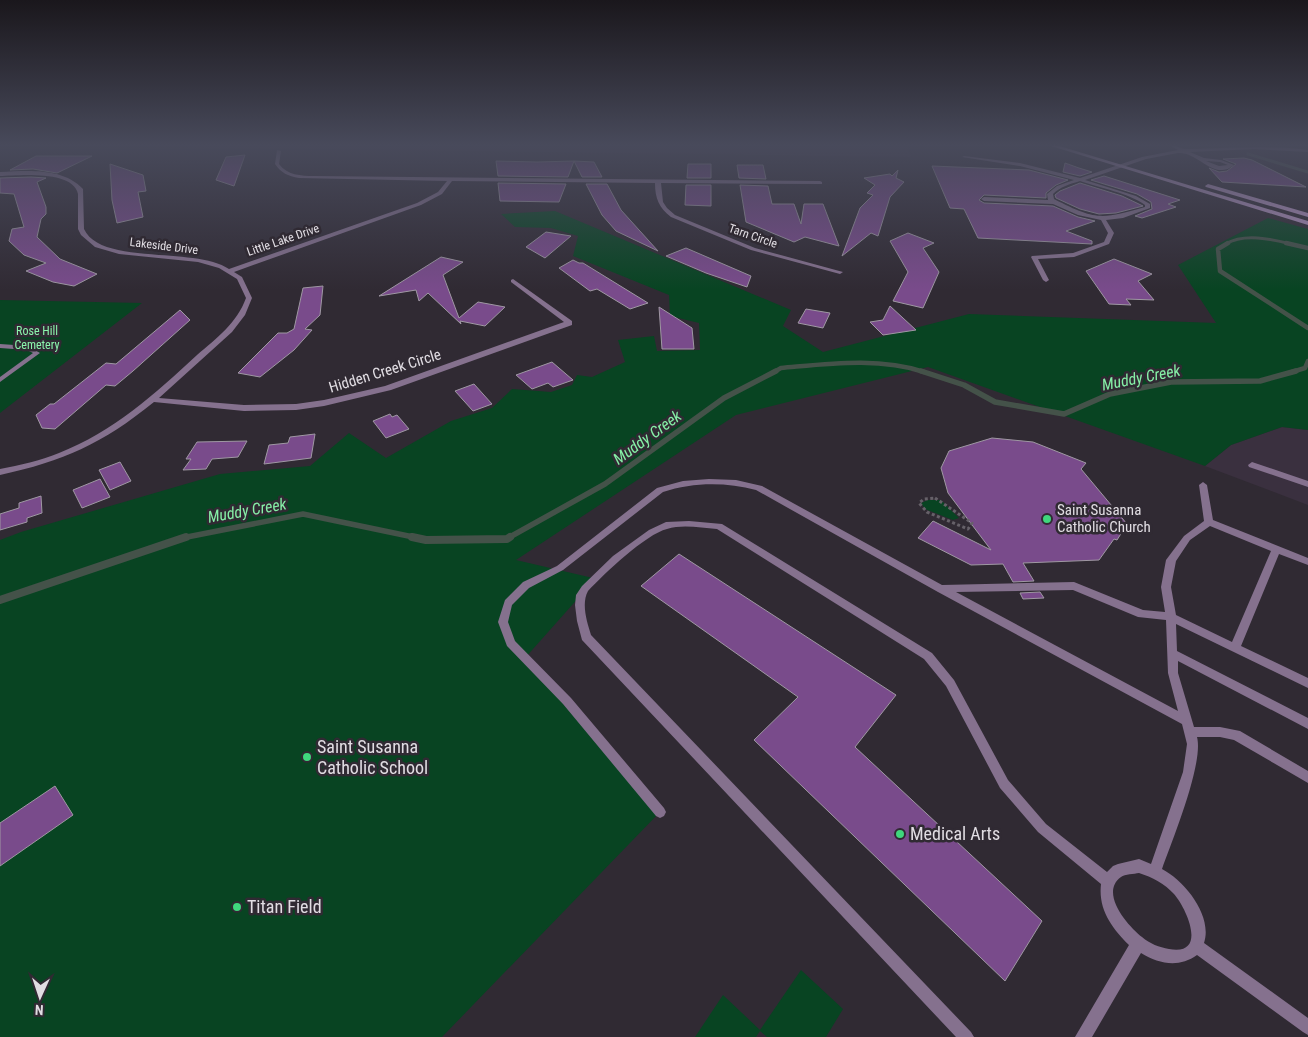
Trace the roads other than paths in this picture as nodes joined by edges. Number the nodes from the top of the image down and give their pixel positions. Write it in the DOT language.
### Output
graph roads {
  1 [pos="82,193"];
  2 [pos="439,193"];
  3 [pos="659,193"];
  4 [pos="1051,193"];
  5 [pos="1121,193"];
  6 [pos="1209,193"];
  7 [pos="1235,193"];
  8 [pos="984,199"];
  9 [pos="1055,202"];
  10 [pos="1308,215"];
  11 [pos="1103,219"];
  12 [pos="1308,223"];
  13 [pos="229,271"];
  14 [pos="840,272"];
  15 [pos="1046,280"];
  16 [pos="513,281"];
  17 [pos="0,346"];
  18 [pos="0,380"];
  19 [pos="154,400"];
  20 [pos="1252,465"];
  21 [pos="0,472"];
  22 [pos="1308,484"];
  23 [pos="1203,485"];
  24 [pos="1209,522"];
  25 [pos="1276,549"];
  26 [pos="1308,562"];
  27 [pos="941,589"];
  28 [pos="1171,617"];
  29 [pos="1235,648"];
  30 [pos="1172,653"];
  31 [pos="1308,683"];
  32 [pos="1308,724"];
  33 [pos="1188,726"];
  34 [pos="1308,777"];
  35 [pos="660,812"];
  36 [pos="1155,871"];
  37 [pos="1108,881"];
  38 [pos="1138,944"];
  39 [pos="1196,946"];
  40 [pos="1308,1027"];
  41 [pos="966,1037"];
  42 [pos="1083,1037"];
  1 -- 13 [label="street, Lakeside Drive"];
  2 -- 13 [label="street, Little Lake Drive"];
  3 -- 14 [label="street, Tarn Circle"];
  4 -- 9 [label="street"];
  5 -- 11 [label="street"];
  6 -- 12 [label="main road"];
  7 -- 10 [label="main road"];
  8 -- 9 [label="street"];
  9 -- 11 [label="street"];
  11 -- 15 [label="street"];
  13 -- 19 [label="street, Lakeside Drive"];
  16 -- 19 [label="street, Hidden Creek Circle"];
  17 -- 18 [label="lane"];
  19 -- 21 [label="street"];
  20 -- 22 [label="lane"];
  23 -- 24 [label="lane"];
  24 -- 25 [label="lane"];
  24 -- 28 [label="lane"];
  25 -- 26 [label="lane"];
  25 -- 29 [label="lane"];
  27 -- 28 [label="lane"];
  27 -- 33 [label="lane"];
  27 -- 35 [label="lane"];
  28 -- 29 [label="lane"];
  28 -- 30 [label="lane"];
  29 -- 31 [label="lane"];
  30 -- 32 [label="lane"];
  30 -- 33 [label="lane"];
  33 -- 34 [label="lane"];
  33 -- 36 [label="lane"];
  36 -- 37 [label="lane"];
  36 -- 39 [label="lane"];
  37 -- 38 [label="lane"];
  37 -- 41 [label="lane"];
  38 -- 39 [label="lane"];
  38 -- 42 [label="lane"];
  39 -- 40 [label="lane"];
}
